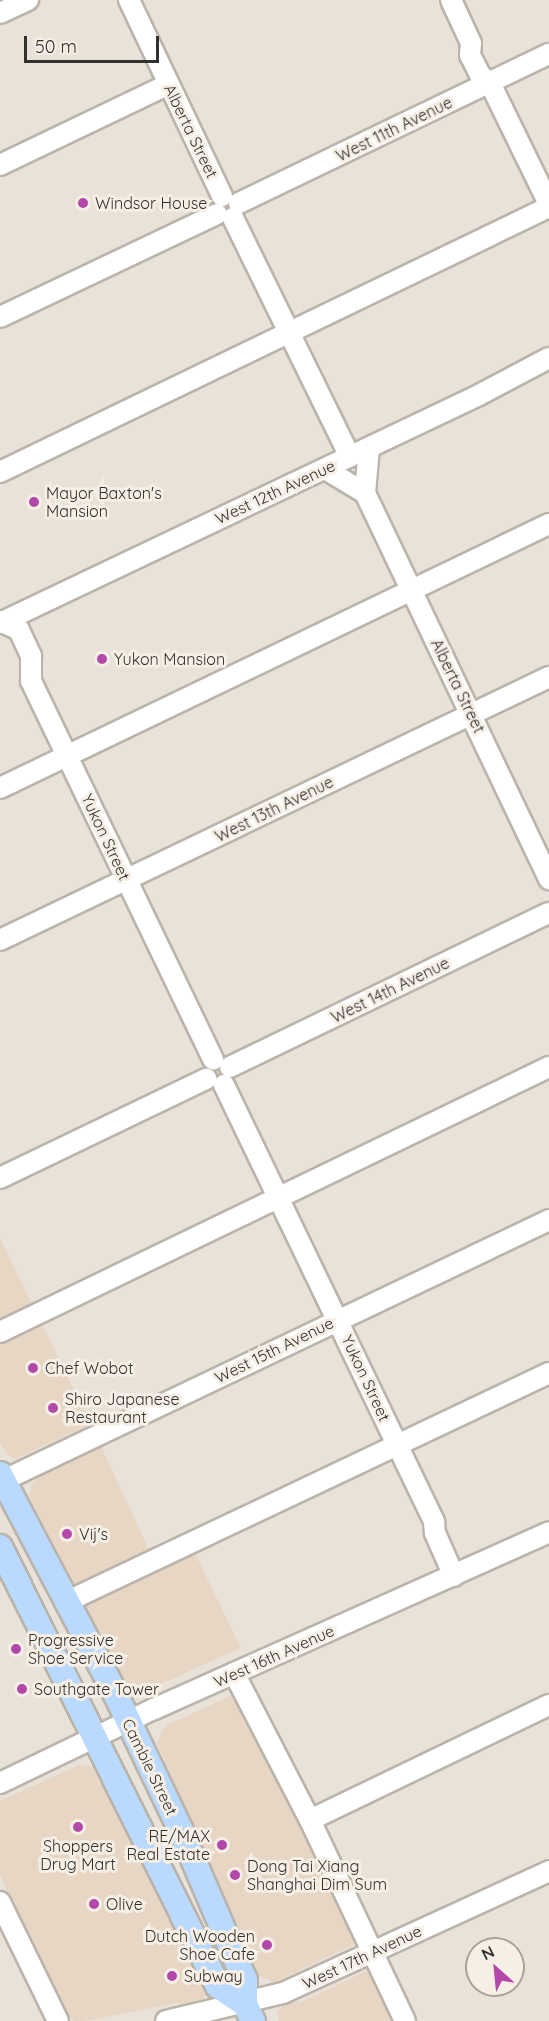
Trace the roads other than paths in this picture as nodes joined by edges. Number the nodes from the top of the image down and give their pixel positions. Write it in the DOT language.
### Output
graph roads {
  1 [pos="28,0"];
  2 [pos="129,0"];
  3 [pos="451,0"];
  4 [pos="0,13"];
  5 [pos="549,54"];
  6 [pos="490,83"];
  7 [pos="168,84"];
  8 [pos="0,165"];
  9 [pos="549,205"];
  10 [pos="228,208"];
  11 [pos="0,317"];
  12 [pos="289,333"];
  13 [pos="549,358"];
  14 [pos="369,448"];
  15 [pos="350,457"];
  16 [pos="325,469"];
  17 [pos="0,472"];
  18 [pos="364,493"];
  19 [pos="549,524"];
  20 [pos="412,591"];
  21 [pos="0,622"];
  22 [pos="549,677"];
  23 [pos="471,714"];
  24 [pos="67,755"];
  25 [pos="0,788"];
  26 [pos="126,879"];
  27 [pos="549,879"];
  28 [pos="549,913"];
  29 [pos="0,940"];
  30 [pos="549,1067"];
  31 [pos="218,1073"];
  32 [pos="0,1178"];
  33 [pos="279,1198"];
  34 [pos="549,1220"];
  35 [pos="338,1320"];
  36 [pos="0,1332"];
  37 [pos="549,1373"];
  38 [pos="397,1444"];
  39 [pos="1,1479"];
  40 [pos="549,1532"];
  41 [pos="0,1548"];
  42 [pos="454,1576"];
  43 [pos="69,1601"];
  44 [pos="234,1673"];
  45 [pos="549,1705"];
  46 [pos="128,1721"];
  47 [pos="94,1737"];
  48 [pos="0,1782"];
  49 [pos="310,1820"];
  50 [pos="549,1870"];
  51 [pos="0,1902"];
  52 [pos="5,1926"];
  53 [pos="371,1952"];
  54 [pos="249,2012"];
  55 [pos="58,2021"];
  56 [pos="166,2021"];
  57 [pos="405,2021"];
  1 -- 4 [label="street"];
  2 -- 7 [label="street, Alberta Street"];
  3 -- 6 [label="street"];
  5 -- 6 [label="street, West 11th Avenue"];
  6 -- 9 [label="street"];
  6 -- 10 [label="street, West 11th Avenue"];
  7 -- 8 [label="street"];
  7 -- 10 [label="street, Alberta Street"];
  9 -- 12 [label="street"];
  10 -- 11 [label="street, West 11th Avenue"];
  10 -- 12 [label="street, Alberta Street"];
  12 -- 15 [label="street, Alberta Street"];
  12 -- 17 [label="street"];
  13 -- 14 [label="street, West 12th Avenue"];
  14 -- 15 [label="street, West 12th Avenue"];
  14 -- 18 [label="street"];
  15 -- 16 [label="street, West 12th Avenue"];
  16 -- 18 [label="street"];
  16 -- 21 [label="street, West 12th Avenue"];
  18 -- 20 [label="street, Alberta Street"];
  19 -- 20 [label="street"];
  20 -- 23 [label="street, Alberta Street"];
  20 -- 24 [label="street"];
  21 -- 24 [label="street, Yukon Street"];
  22 -- 23 [label="street, West 13th Avenue"];
  23 -- 26 [label="street, West 13th Avenue"];
  23 -- 27 [label="street, Alberta Street"];
  24 -- 25 [label="street"];
  24 -- 26 [label="street, Yukon Street"];
  26 -- 29 [label="street, West 13th Avenue"];
  26 -- 31 [label="street, Yukon Street"];
  28 -- 31 [label="street, West 14th Avenue"];
  30 -- 33 [label="street"];
  31 -- 32 [label="street, West 14th Avenue"];
  31 -- 33 [label="street, Yukon Street"];
  33 -- 35 [label="street, Yukon Street"];
  33 -- 36 [label="street"];
  34 -- 35 [label="street, West 15th Avenue"];
  35 -- 38 [label="street, Yukon Street"];
  35 -- 39 [label="street, West 15th Avenue"];
  37 -- 38 [label="street"];
  38 -- 42 [label="street, Yukon Street"];
  38 -- 43 [label="street"];
  39 -- 43 [label="main road, Cambie Street"];
  40 -- 42 [label="street, West 16th Avenue"];
  41 -- 47 [label="main road"];
  42 -- 44 [label="street, West 16th Avenue"];
  43 -- 46 [label="main road, Cambie Street"];
  44 -- 46 [label="street, West 16th Avenue"];
  44 -- 49 [label="street"];
  45 -- 49 [label="street"];
  46 -- 47 [label="street, West 16th Avenue"];
  46 -- 54 [label="main road, Cambie Street"];
  47 -- 48 [label="street, West 16th Avenue"];
  47 -- 54 [label="main road"];
  49 -- 53 [label="street"];
  50 -- 53 [label="street, West 17th Avenue"];
  51 -- 52 [label="street"];
  52 -- 55 [label="street"];
  53 -- 54 [label="street, West 17th Avenue"];
  53 -- 57 [label="street"];
  54 -- 56 [label="street, West 17th Avenue"];
}
